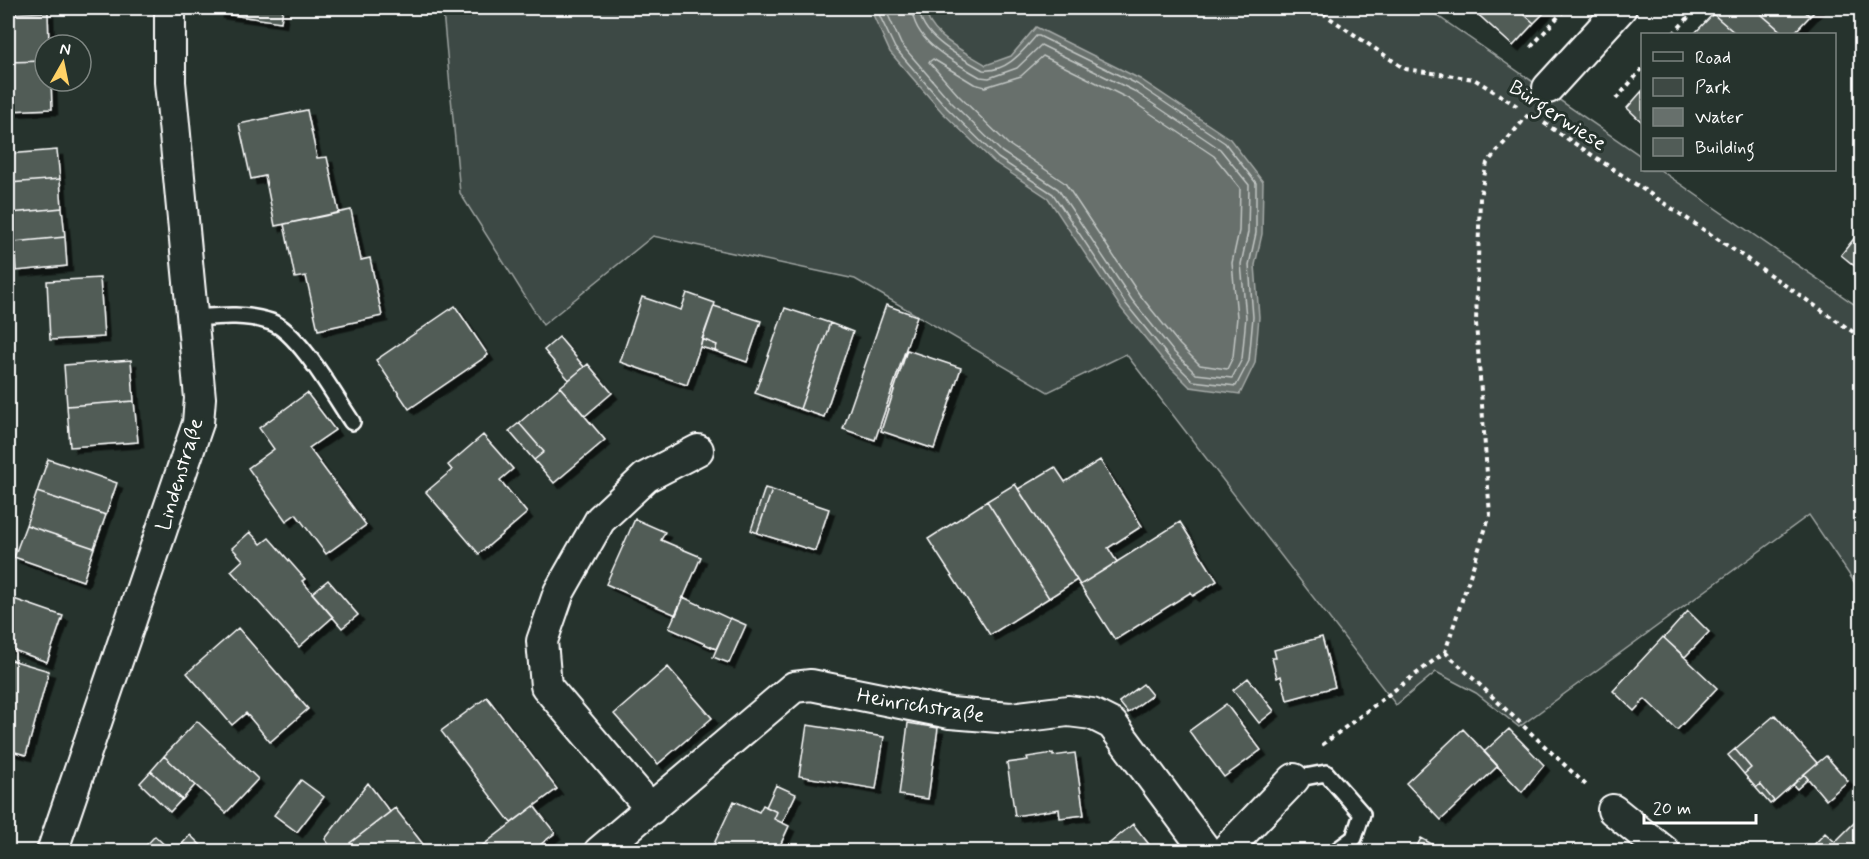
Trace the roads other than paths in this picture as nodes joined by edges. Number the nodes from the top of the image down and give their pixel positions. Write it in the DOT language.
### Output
graph roads {
  1 [pos="170,8"];
  2 [pos="1621,8"];
  3 [pos="1548,87"];
  4 [pos="193,318"];
  5 [pos="352,422"];
  6 [pos="698,450"];
  7 [pos="1303,777"];
  8 [pos="651,809"];
  9 [pos="1613,810"];
  10 [pos="51,852"];
  11 [pos="598,852"];
  12 [pos="1207,852"];
  13 [pos="1224,852"];
  14 [pos="1335,852"];
  15 [pos="1665,852"];
  1 -- 4 [label="street, Lindenstraße"];
  2 -- 3 [label="street"];
  4 -- 5 [label="lane"];
  4 -- 10 [label="street, Lindenstraße"];
  6 -- 8 [label="street"];
  7 -- 13 [label="street"];
  7 -- 14 [label="lane"];
  8 -- 11 [label="street, Heinrichstraße"];
  8 -- 12 [label="street, Heinrichstraße"];
  9 -- 15 [label="street"];
}
